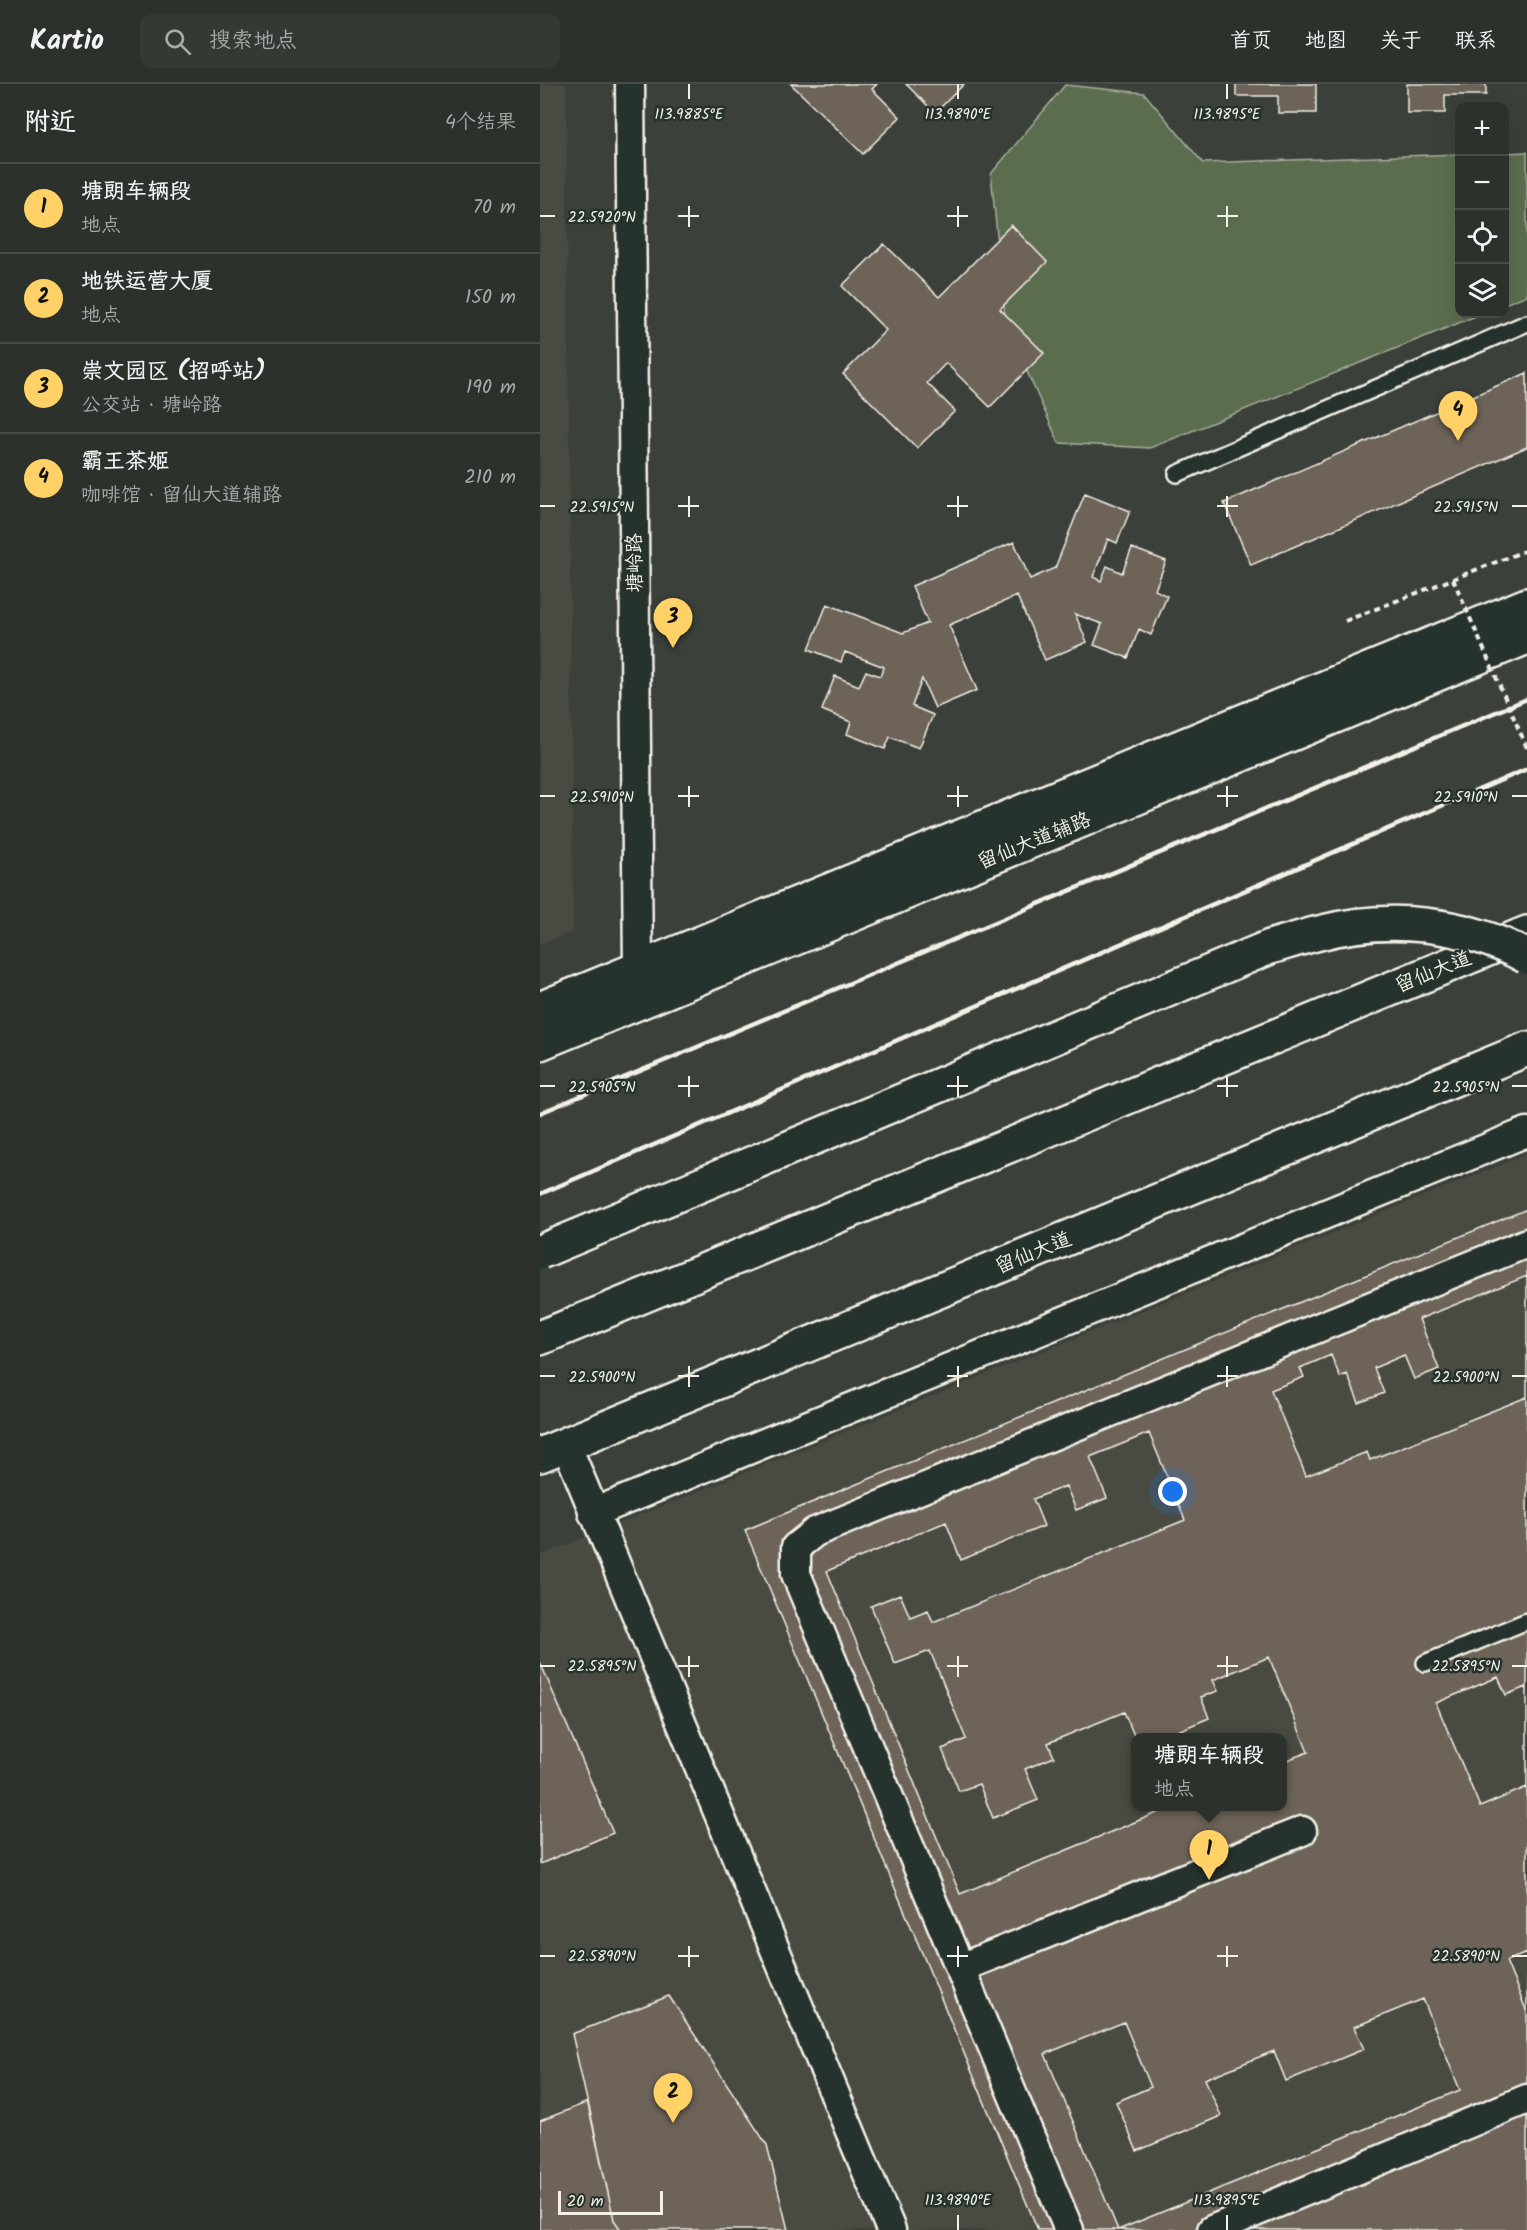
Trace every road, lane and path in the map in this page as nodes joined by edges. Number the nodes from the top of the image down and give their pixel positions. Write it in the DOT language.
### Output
graph roads {
  1 [pos="630,84"];
  2 [pos="1527,323"];
  3 [pos="1177,474"];
  4 [pos="1527,550"];
  5 [pos="1453,579"];
  6 [pos="1527,605"];
  7 [pos="1345,621"];
  8 [pos="1527,637"];
  9 [pos="1527,748"];
  10 [pos="1527,933"];
  11 [pos="1527,957"];
  12 [pos="638,969"];
  13 [pos="540,1009"];
  14 [pos="540,1043"];
  15 [pos="1527,1049"];
  16 [pos="1527,1132"];
  17 [pos="1527,1243"];
  18 [pos="540,1252"];
  19 [pos="540,1338"];
  20 [pos="553,1449"];
  21 [pos="593,1513"];
  22 [pos="1527,1621"];
  23 [pos="1425,1663"];
  24 [pos="1302,1831"];
  25 [pos="960,1968"];
  26 [pos="1527,2099"];
  27 [pos="891,2230"];
  28 [pos="1069,2230"];
  29 [pos="1212,2230"];
  1 -- 12 [label="street, 塘岭路"];
  2 -- 3 [label="lane"];
  4 -- 5 [label="path"];
  5 -- 7 [label="path"];
  5 -- 9 [label="path, bridge"];
  6 -- 12 [label="main road, 留仙大道辅路"];
  8 -- 14 [label="main road, 留仙大道辅路"];
  10 -- 19 [label="main road, 留仙大道"];
  11 -- 18 [label="main road, bridge"];
  12 -- 13 [label="main road, 留仙大道辅路"];
  15 -- 20 [label="main road, 留仙大道"];
  16 -- 21 [label="street"];
  17 -- 25 [label="street"];
  20 -- 21 [label="street"];
  21 -- 27 [label="street"];
  22 -- 23 [label="lane"];
  24 -- 25 [label="street"];
  25 -- 28 [label="street"];
  26 -- 29 [label="street"];
}
